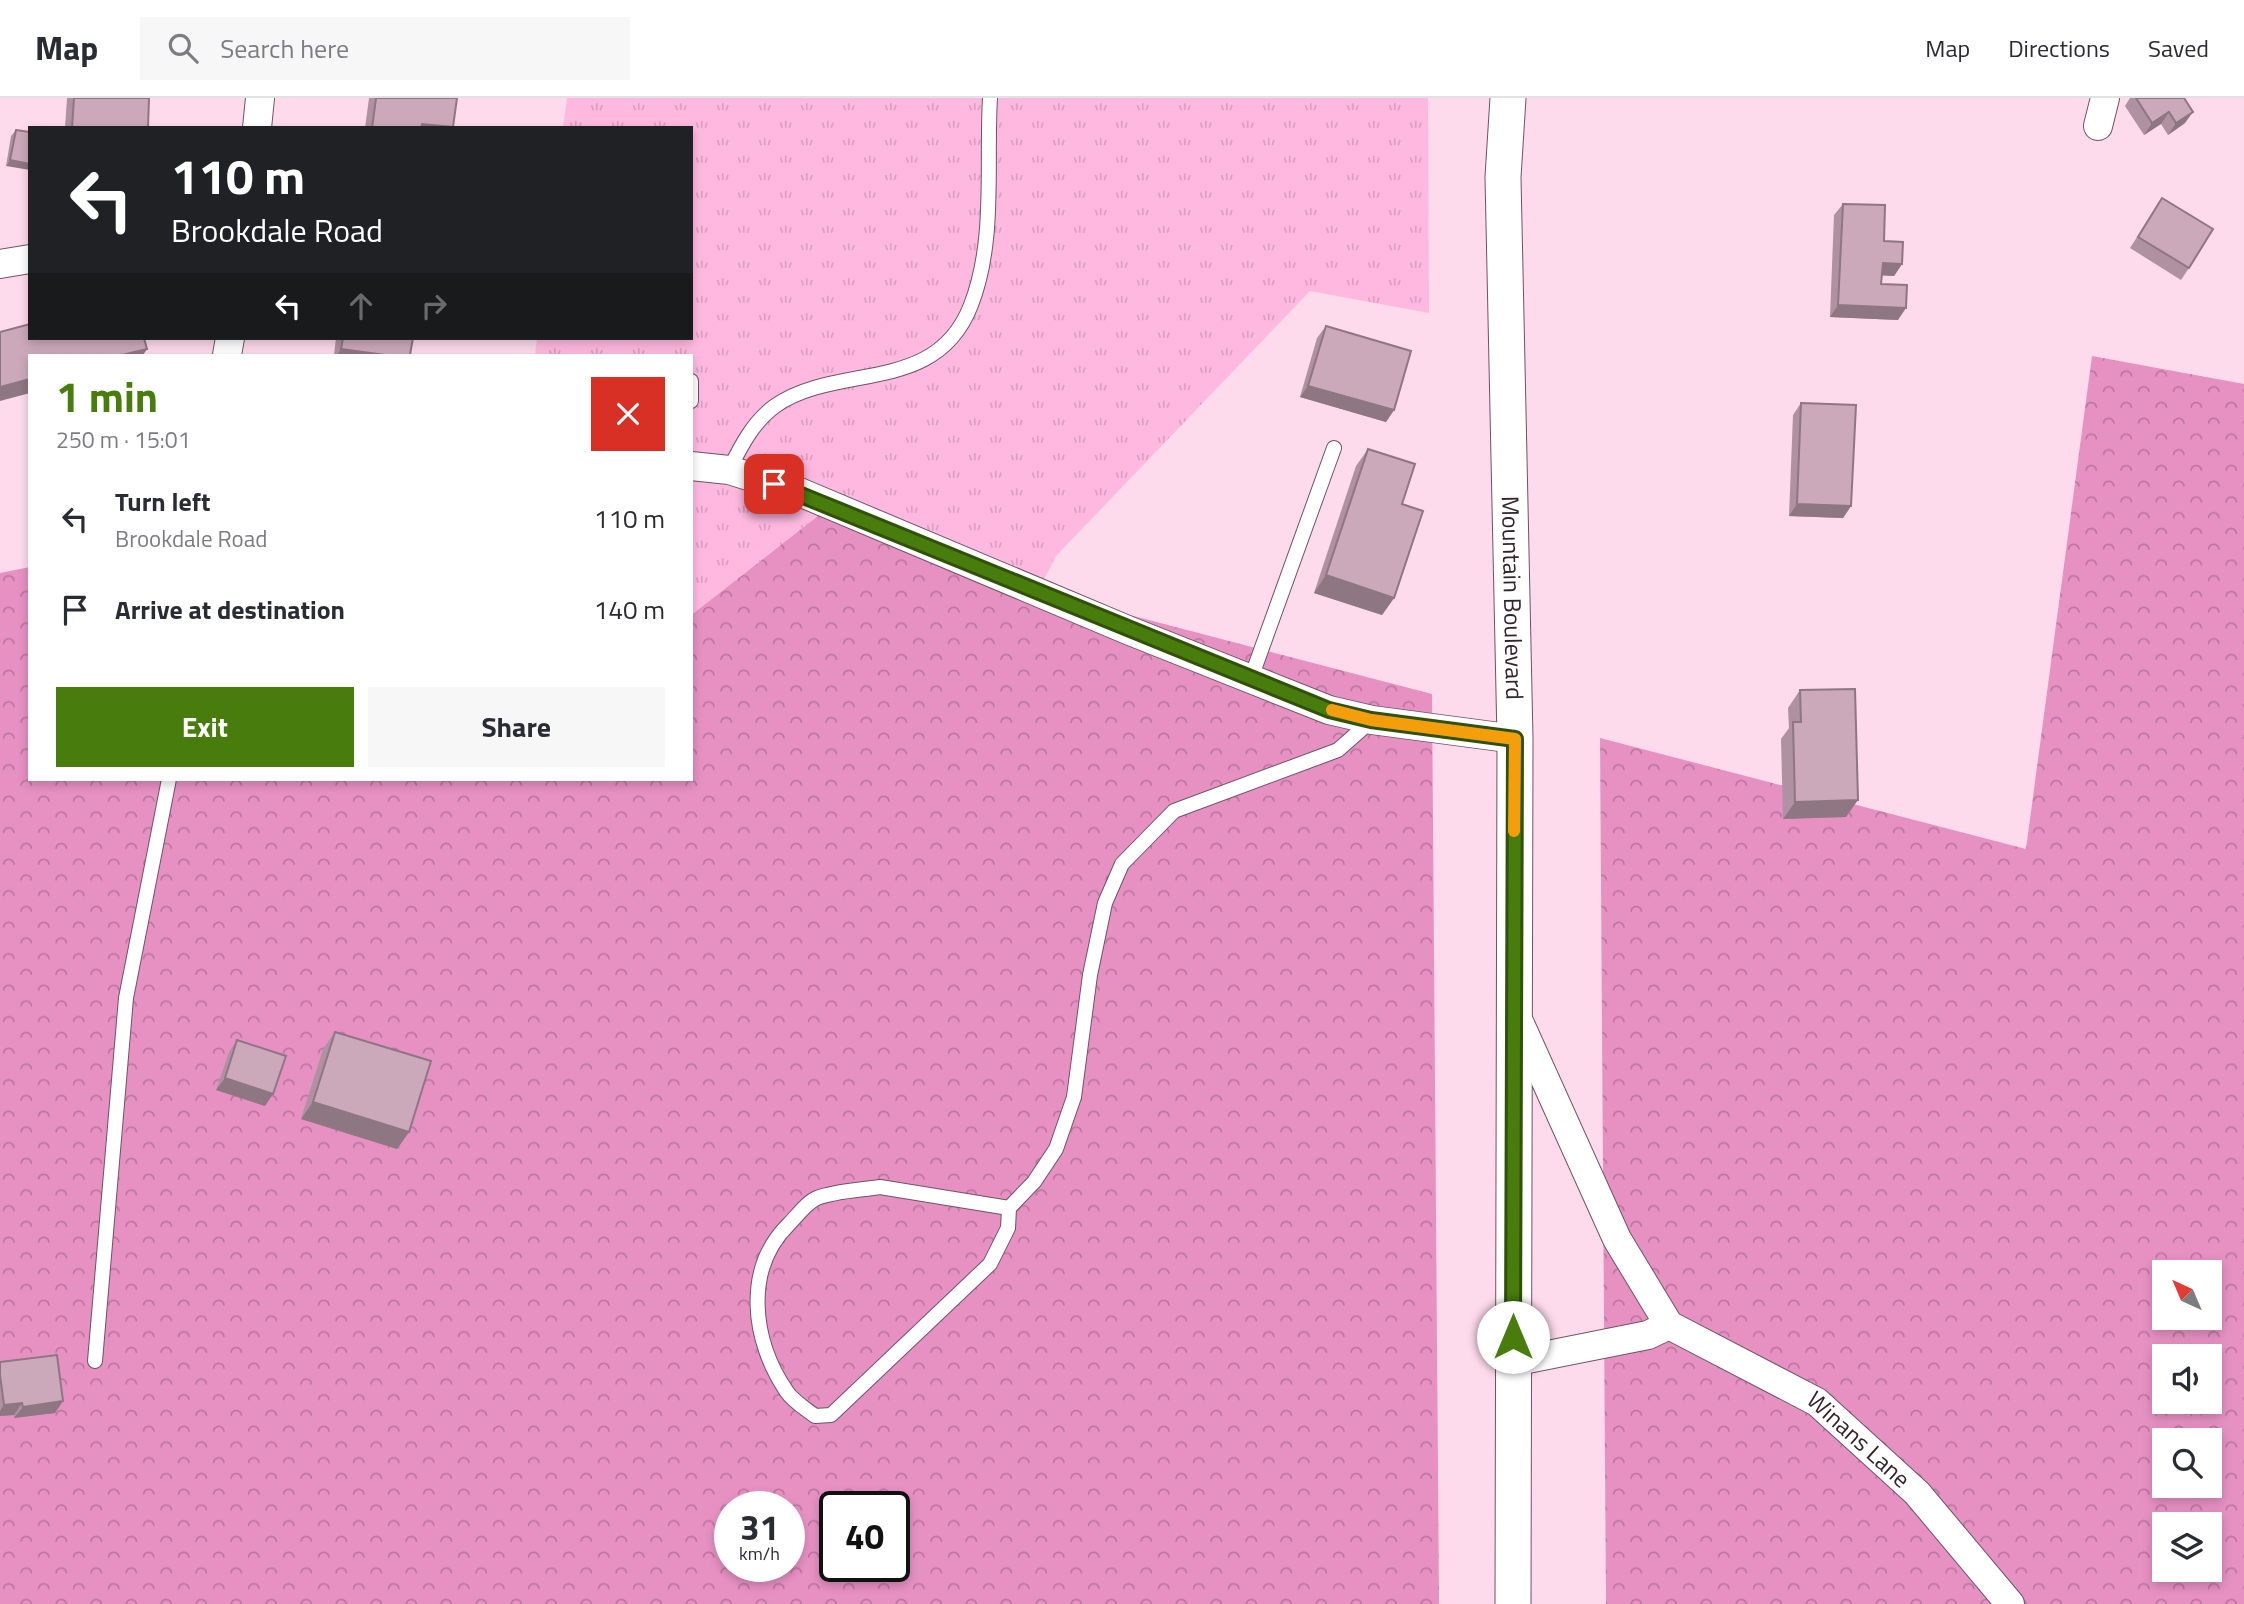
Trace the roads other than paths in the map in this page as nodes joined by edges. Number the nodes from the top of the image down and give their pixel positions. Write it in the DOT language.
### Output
graph roads {
  1 [pos="260,98"];
  2 [pos="990,98"];
  3 [pos="1508,98"];
  4 [pos="2105,98"];
  5 [pos="257,126"];
  6 [pos="2098,126"];
  7 [pos="28,259"];
  8 [pos="0,264"];
  9 [pos="1334,448"];
  10 [pos="693,466"];
  11 [pos="729,470"];
  12 [pos="1251,678"];
  13 [pos="1371,720"];
  14 [pos="1515,739"];
  15 [pos="169,781"];
  16 [pos="1514,1009"];
  17 [pos="1009,1208"];
  18 [pos="1669,1325"];
  19 [pos="95,1360"];
  20 [pos="1513,1362"];
  21 [pos="1513,1604"];
  22 [pos="2010,1604"];
  1 -- 5 [label="street"];
  2 -- 11 [label="lane"];
  3 -- 14 [label="street, Mountain Boulevard"];
  4 -- 6 [label="street"];
  7 -- 8 [label="street"];
  9 -- 12 [label="lane"];
  10 -- 11 [label="street"];
  11 -- 12 [label="street"];
  12 -- 13 [label="street"];
  13 -- 14 [label="street"];
  13 -- 17 [label="lane"];
  14 -- 16 [label="street, Mountain Boulevard"];
  15 -- 19 [label="lane"];
  16 -- 18 [label="street"];
  16 -- 20 [label="street, Mountain Boulevard"];
  17 -- 17 [label="lane"];
  18 -- 20 [label="street"];
  18 -- 22 [label="street, Winans Lane"];
  20 -- 21 [label="street, Mountain Boulevard"];
}
